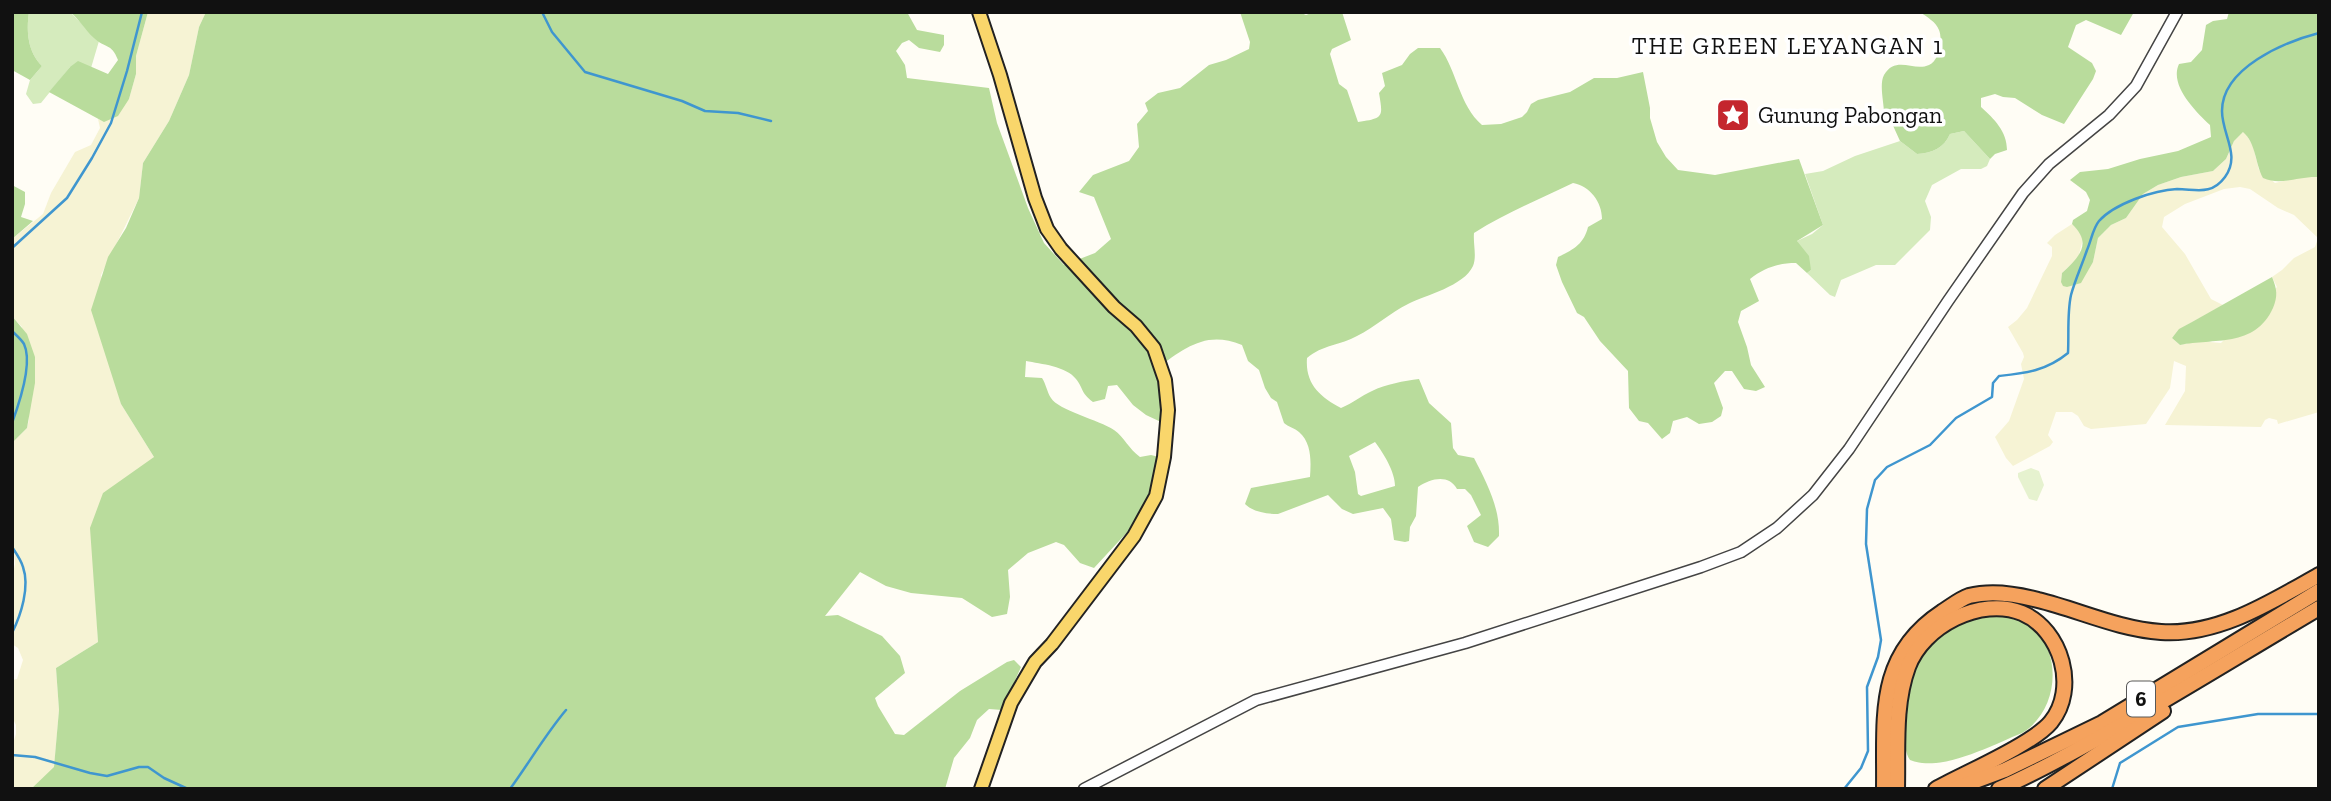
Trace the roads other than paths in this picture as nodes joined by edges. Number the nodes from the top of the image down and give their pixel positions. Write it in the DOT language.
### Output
graph roads {
  1 [pos="979,12"];
  2 [pos="2177,12"];
  3 [pos="2319,575"];
  4 [pos="2319,591"];
  5 [pos="2319,608"];
  6 [pos="2199,681"];
  7 [pos="981,789"];
  8 [pos="1084,789"];
  9 [pos="1884,789"];
  10 [pos="1897,789"];
  11 [pos="1936,789"];
  12 [pos="1954,789"];
  13 [pos="1999,789"];
  14 [pos="2045,789"];
  1 -- 7 [label="main road"];
  2 -- 8 [label="street"];
  3 -- 9 [label="highway"];
  4 -- 12 [label="highway, 6"];
  5 -- 6 [label="highway, 6"];
  6 -- 13 [label="highway, 6"];
  6 -- 14 [label="highway"];
  10 -- 11 [label="highway"];
}
